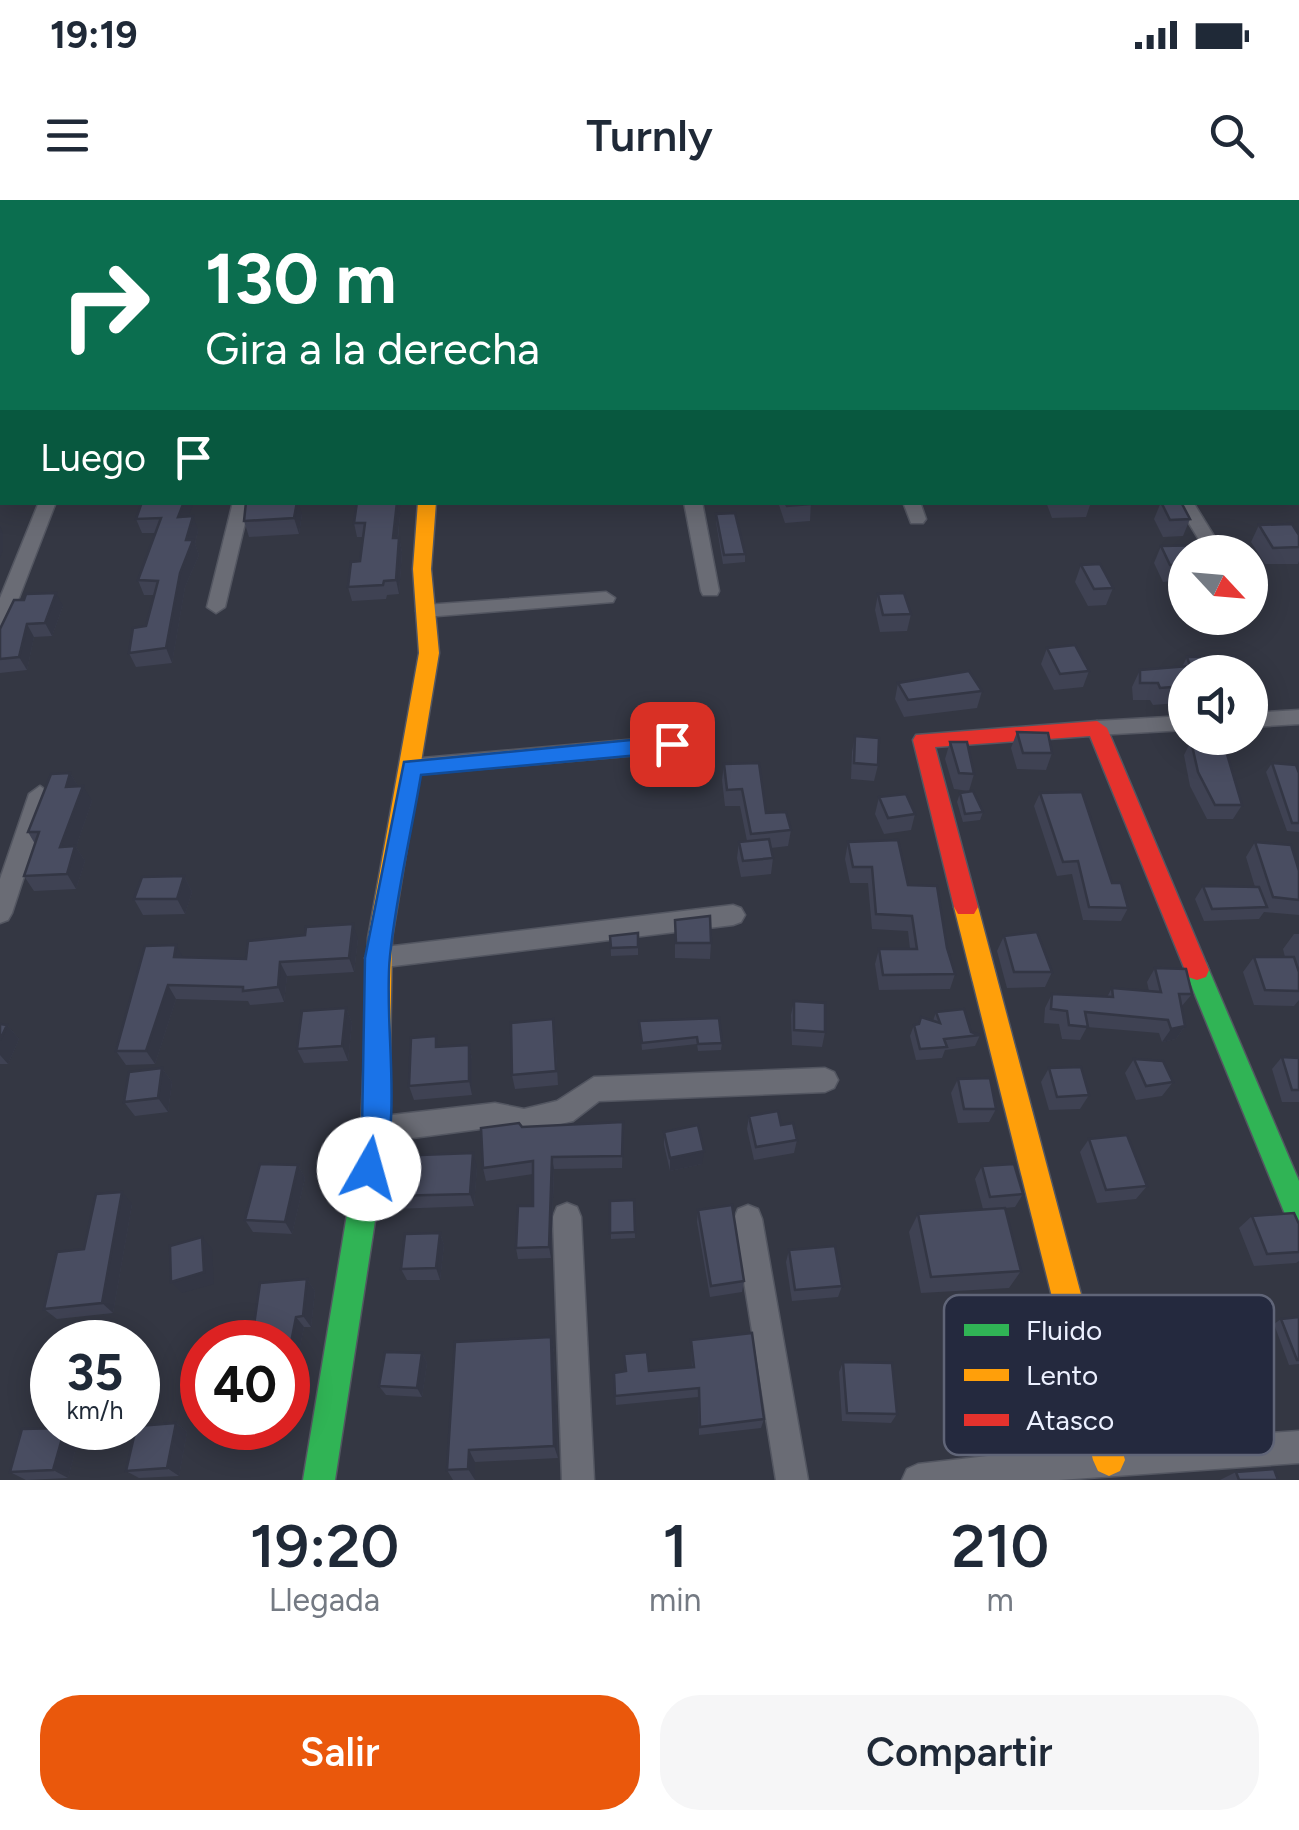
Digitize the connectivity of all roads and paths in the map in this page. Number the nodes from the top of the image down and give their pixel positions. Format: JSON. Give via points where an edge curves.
{"nodes":[{"id":1,"x":47,"y":505,"type":"edge"},
{"id":2,"x":241,"y":505,"type":"edge"},
{"id":3,"x":427,"y":505,"type":"edge"},
{"id":4,"x":695,"y":505,"type":"edge"},
{"id":5,"x":1186,"y":505,"type":"edge"},
{"id":6,"x":1204,"y":535,"type":"edge"},
{"id":7,"x":710,"y":590,"type":"dead end"},
{"id":8,"x":606,"y":598,"type":"dead end"},
{"id":9,"x":216,"y":607,"type":"dead end"},
{"id":10,"x":425,"y":611,"type":"junction"},
{"id":11,"x":0,"y":621,"type":"edge"},
{"id":12,"x":1299,"y":717,"type":"edge"},
{"id":13,"x":1268,"y":719,"type":"edge"},
{"id":14,"x":1168,"y":724,"type":"edge"},
{"id":15,"x":1097,"y":728,"type":"junction"},
{"id":16,"x":672,"y":744,"type":"dead end"},
{"id":17,"x":412,"y":768,"type":"junction"},
{"id":18,"x":40,"y":794,"type":"edge"},
{"id":19,"x":0,"y":912,"type":"edge"},
{"id":20,"x":733,"y":915,"type":"dead end"},
{"id":21,"x":377,"y":958,"type":"junction"},
{"id":22,"x":826,"y":1080,"type":"dead end"},
{"id":23,"x":375,"y":1130,"type":"junction"},
{"id":24,"x":1299,"y":1214,"type":"edge"},
{"id":25,"x":567,"y":1217,"type":"dead end"},
{"id":26,"x":748,"y":1219,"type":"dead end"},
{"id":27,"x":1066,"y":1295,"type":"edge"},
{"id":28,"x":1299,"y":1447,"type":"edge"},
{"id":29,"x":1274,"y":1449,"type":"edge"},
{"id":30,"x":1108,"y":1455,"type":"edge"},
{"id":31,"x":1182,"y":1455,"type":"edge"},
{"id":32,"x":1109,"y":1460,"type":"junction"},
{"id":33,"x":1078,"y":1471,"type":"edge"},
{"id":34,"x":318,"y":1480,"type":"edge"},
{"id":35,"x":578,"y":1480,"type":"edge"},
{"id":36,"x":792,"y":1480,"type":"edge"},
{"id":37,"x":918,"y":1480,"type":"edge"}],
"edges":[{"from":1,"to":11,"type":"street"},
{"from":2,"to":9,"type":"street"},
{"from":3,"to":10,"type":"street"},
{"from":4,"to":7,"type":"street"},
{"from":5,"to":6,"type":"street"},
{"from":8,"to":10,"type":"street"},
{"from":10,"to":17,"type":"street","via":[[429,653]]},
{"from":12,"to":13,"type":"street"},
{"from":14,"to":15,"type":"street"},
{"from":15,"to":24,"type":"street"},
{"from":15,"to":27,"type":"street","via":[[923,740]]},
{"from":16,"to":17,"type":"street"},
{"from":17,"to":21,"type":"street"},
{"from":18,"to":19,"type":"street"},
{"from":20,"to":21,"type":"street"},
{"from":21,"to":23,"type":"street"},
{"from":22,"to":23,"type":"street","via":[[594,1089],[564,1112],[524,1121],[495,1115]]},
{"from":23,"to":34,"type":"street"},
{"from":25,"to":35,"type":"street"},
{"from":26,"to":36,"type":"street"},
{"from":28,"to":29,"type":"street"},
{"from":30,"to":32,"type":"street"},
{"from":31,"to":32,"type":"street"},
{"from":32,"to":33,"type":"street"},
{"from":33,"to":37,"type":"street"}]}
